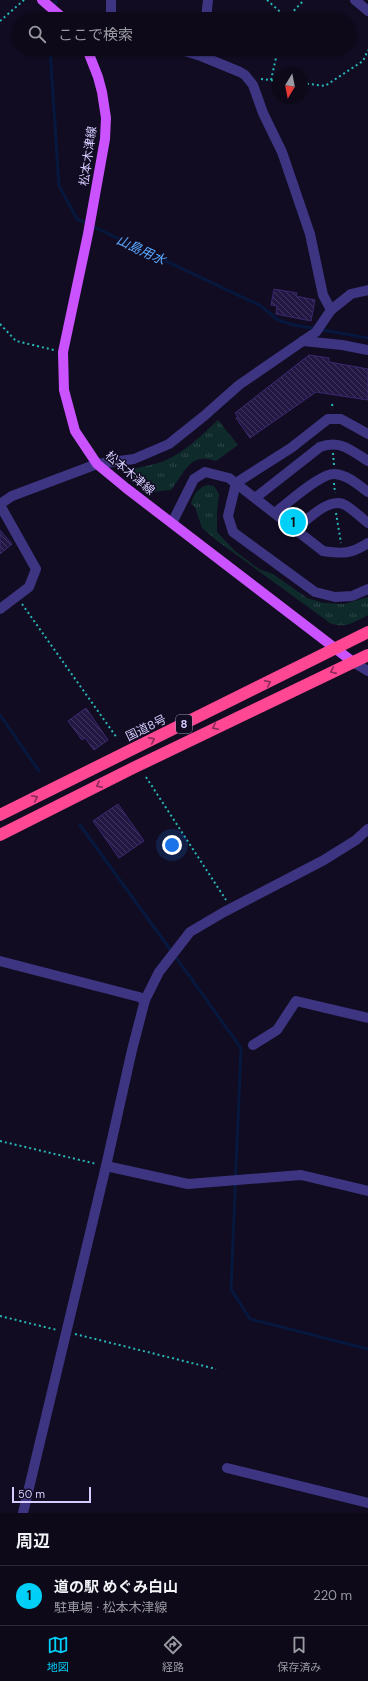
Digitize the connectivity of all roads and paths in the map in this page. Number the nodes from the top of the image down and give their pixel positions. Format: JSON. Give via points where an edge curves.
{"nodes":[{"id":1,"x":24,"y":0,"type":"edge"},
{"id":2,"x":111,"y":0,"type":"edge"},
{"id":3,"x":208,"y":0,"type":"edge"},
{"id":4,"x":267,"y":0,"type":"edge"},
{"id":5,"x":304,"y":0,"type":"edge"},
{"id":6,"x":355,"y":0,"type":"edge"},
{"id":7,"x":44,"y":2,"type":"edge"},
{"id":8,"x":55,"y":12,"type":"edge"},
{"id":9,"x":111,"y":12,"type":"edge"},
{"id":10,"x":207,"y":12,"type":"edge"},
{"id":11,"x":280,"y":12,"type":"edge"},
{"id":12,"x":293,"y":12,"type":"edge"},
{"id":13,"x":368,"y":12,"type":"edge"},
{"id":14,"x":0,"y":21,"type":"edge"},
{"id":15,"x":368,"y":50,"type":"edge"},
{"id":16,"x":90,"y":56,"type":"edge"},
{"id":17,"x":209,"y":56,"type":"edge"},
{"id":18,"x":276,"y":56,"type":"edge"},
{"id":19,"x":271,"y":80,"type":"joint"},
{"id":20,"x":250,"y":81,"type":"junction"},
{"id":21,"x":308,"y":85,"type":"edge"},
{"id":22,"x":368,"y":290,"type":"edge"},
{"id":23,"x":331,"y":310,"type":"junction"},
{"id":24,"x":0,"y":324,"type":"edge"},
{"id":25,"x":303,"y":341,"type":"junction"},
{"id":26,"x":368,"y":350,"type":"edge"},
{"id":27,"x":63,"y":352,"type":"junction"},
{"id":28,"x":368,"y":434,"type":"edge"},
{"id":29,"x":368,"y":461,"type":"edge"},
{"id":30,"x":97,"y":464,"type":"junction"},
{"id":31,"x":236,"y":483,"type":"junction"},
{"id":32,"x":368,"y":492,"type":"edge"},
{"id":33,"x":255,"y":498,"type":"junction"},
{"id":34,"x":0,"y":504,"type":"edge"},
{"id":35,"x":275,"y":513,"type":"junction"},
{"id":36,"x":172,"y":523,"type":"junction"},
{"id":37,"x":368,"y":524,"type":"edge"},
{"id":38,"x":296,"y":529,"type":"junction"},
{"id":39,"x":368,"y":543,"type":"edge"},
{"id":40,"x":368,"y":589,"type":"edge"},
{"id":41,"x":17,"y":596,"type":"junction"},
{"id":42,"x":0,"y":609,"type":"edge"},
{"id":43,"x":368,"y":632,"type":"edge"},
{"id":44,"x":335,"y":648,"type":"junction"},
{"id":45,"x":368,"y":655,"type":"edge"},
{"id":46,"x":353,"y":662,"type":"junction"},
{"id":47,"x":368,"y":670,"type":"edge"},
{"id":48,"x":118,"y":738,"type":"dead end"},
{"id":49,"x":146,"y":777,"type":"dead end"},
{"id":50,"x":0,"y":815,"type":"edge"},
{"id":51,"x":368,"y":829,"type":"edge"},
{"id":52,"x":0,"y":835,"type":"edge"},
{"id":53,"x":231,"y":908,"type":"junction"},
{"id":54,"x":0,"y":961,"type":"edge"},
{"id":55,"x":145,"y":1000,"type":"junction"},
{"id":56,"x":368,"y":1018,"type":"edge"},
{"id":57,"x":252,"y":1045,"type":"dead end"},
{"id":58,"x":0,"y":1141,"type":"edge"},
{"id":59,"x":106,"y":1166,"type":"junction"},
{"id":60,"x":368,"y":1191,"type":"edge"},
{"id":61,"x":0,"y":1316,"type":"edge"},
{"id":62,"x":66,"y":1332,"type":"junction"},
{"id":63,"x":216,"y":1369,"type":"dead end"},
{"id":64,"x":227,"y":1468,"type":"dead end"},
{"id":65,"x":368,"y":1503,"type":"edge"},
{"id":66,"x":23,"y":1513,"type":"edge"}],
"edges":[{"from":1,"to":14,"type":"path"},
{"from":2,"to":9,"type":"street"},
{"from":3,"to":10,"type":"street"},
{"from":4,"to":11,"type":"path"},
{"from":5,"to":12,"type":"path"},
{"from":6,"to":13,"type":"street"},
{"from":7,"to":8,"type":"main road"},
{"from":15,"to":21,"type":"path","via":[[363,61],[325,86]]},
{"from":16,"to":27,"type":"main road","name":"松本木津線","via":[[102,92],[106,118],[105,139],[91,222]]},
{"from":17,"to":20,"type":"street","via":[[240,72]]},
{"from":18,"to":19,"type":"path"},
{"from":19,"to":20,"type":"path"},
{"from":20,"to":23,"type":"street","via":[[282,152],[310,234],[323,295]]},
{"from":22,"to":23,"type":"street","via":[[351,294]]},
{"from":23,"to":25,"type":"street","via":[[318,328]]},
{"from":24,"to":27,"type":"path","via":[[16,341]]},
{"from":25,"to":26,"type":"street"},
{"from":25,"to":30,"type":"street","via":[[239,385],[169,444],[134,459]]},
{"from":27,"to":30,"type":"main road","name":"松本木津線","via":[[64,390],[75,431]]},
{"from":28,"to":31,"type":"street","via":[[341,419],[328,419],[291,448]]},
{"from":29,"to":33,"type":"street","via":[[347,447],[333,444],[320,446]]},
{"from":30,"to":34,"type":"street","via":[[12,496]]},
{"from":30,"to":36,"type":"main road","name":"松本木津線"},
{"from":31,"to":33,"type":"street"},
{"from":31,"to":36,"type":"street","via":[[229,478],[205,472],[194,479]]},
{"from":31,"to":40,"type":"street","via":[[228,516],[233,532],[315,592],[335,597],[352,596]]},
{"from":32,"to":35,"type":"street","via":[[346,476],[334,473],[321,478]]},
{"from":33,"to":35,"type":"street"},
{"from":34,"to":41,"type":"street","via":[[36,569],[29,587]]},
{"from":35,"to":38,"type":"street"},
{"from":36,"to":44,"type":"main road","name":"松本木津線"},
{"from":37,"to":38,"type":"street","via":[[344,504],[335,503],[328,505]]},
{"from":38,"to":39,"type":"street","via":[[323,551],[342,554],[356,551]]},
{"from":41,"to":42,"type":"street"},
{"from":41,"to":48,"type":"path"},
{"from":43,"to":44,"type":"highway","name":"国道8号","number":"8"},
{"from":44,"to":46,"type":"main road","name":"松本木津線"},
{"from":50,"to":44,"type":"highway","name":"国道8号","number":"8","one_way":true},
{"from":45,"to":46,"type":"highway","number":"8"},
{"from":46,"to":47,"type":"street"},
{"from":46,"to":52,"type":"highway","number":"8","one_way":true,"via":[[132,768]]},
{"from":49,"to":53,"type":"path"},
{"from":51,"to":53,"type":"street","via":[[356,840],[324,860]]},
{"from":53,"to":55,"type":"street","via":[[190,932],[159,972]]},
{"from":54,"to":55,"type":"street","via":[[139,996]]},
{"from":55,"to":59,"type":"street"},
{"from":56,"to":57,"type":"street","via":[[296,1001],[278,1030]]},
{"from":58,"to":59,"type":"path"},
{"from":59,"to":60,"type":"street","via":[[188,1184],[301,1175]]},
{"from":59,"to":62,"type":"street"},
{"from":61,"to":62,"type":"path"},
{"from":62,"to":63,"type":"path"},
{"from":62,"to":66,"type":"street"},
{"from":64,"to":65,"type":"street"}]}
